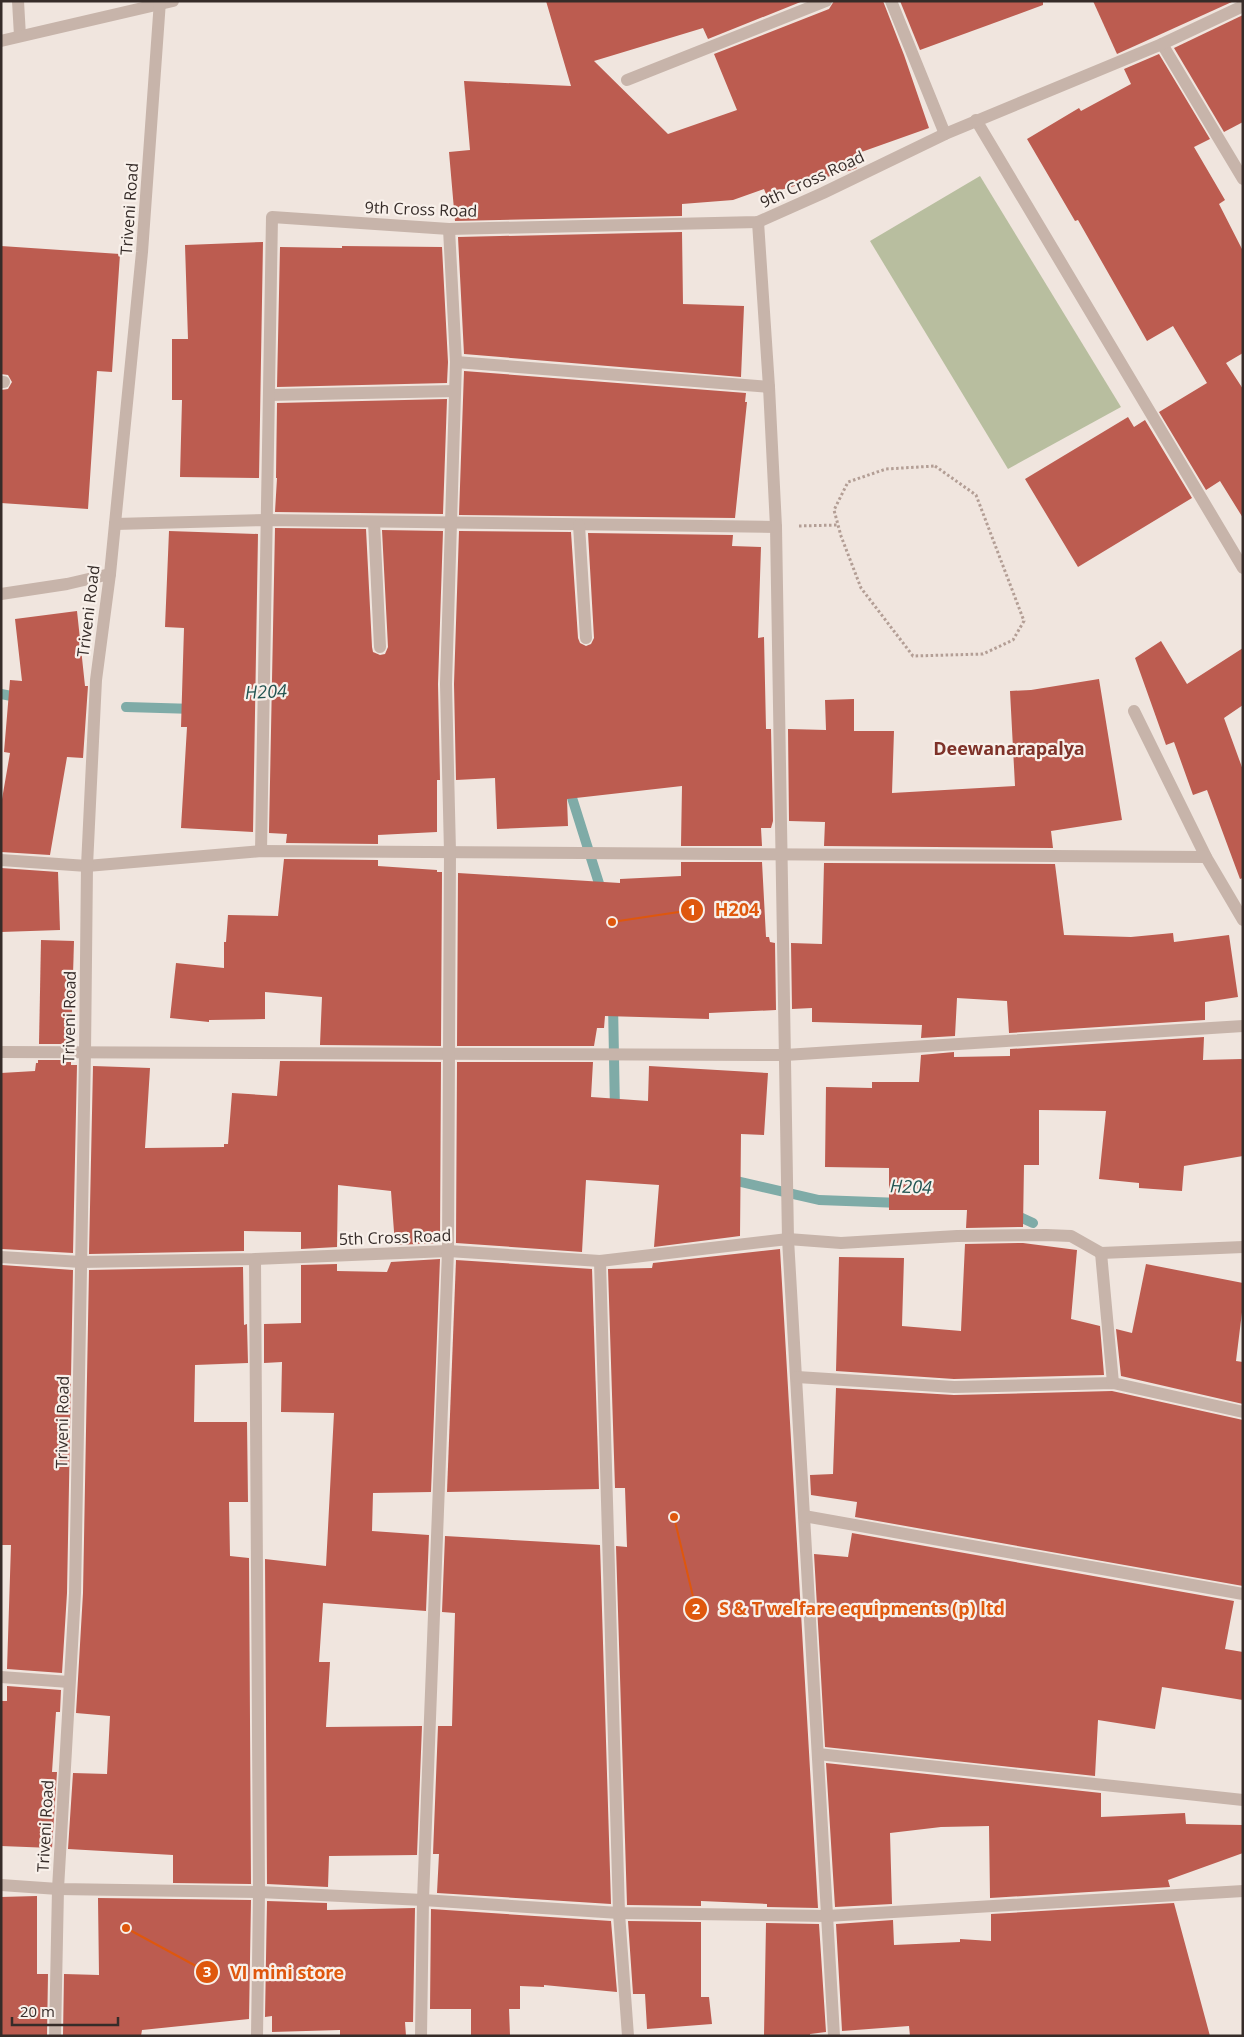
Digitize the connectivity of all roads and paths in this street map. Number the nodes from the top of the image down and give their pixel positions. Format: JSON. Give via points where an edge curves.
{"nodes":[{"id":1,"x":18,"y":1,"type":"edge"},
{"id":2,"x":173,"y":1,"type":"edge"},
{"id":3,"x":826,"y":1,"type":"edge"},
{"id":4,"x":891,"y":1,"type":"edge"},
{"id":5,"x":160,"y":3,"type":"edge"},
{"id":6,"x":1243,"y":6,"type":"edge"},
{"id":7,"x":20,"y":36,"type":"junction"},
{"id":8,"x":1,"y":41,"type":"edge"},
{"id":9,"x":1162,"y":44,"type":"junction"},
{"id":10,"x":627,"y":80,"type":"dead end"},
{"id":11,"x":976,"y":120,"type":"junction"},
{"id":12,"x":945,"y":134,"type":"junction"},
{"id":13,"x":1243,"y":179,"type":"edge"},
{"id":14,"x":758,"y":222,"type":"junction"},
{"id":15,"x":449,"y":229,"type":"junction"},
{"id":16,"x":456,"y":362,"type":"junction"},
{"id":17,"x":769,"y":387,"type":"junction"},
{"id":18,"x":455,"y":391,"type":"junction"},
{"id":19,"x":269,"y":395,"type":"junction"},
{"id":20,"x":267,"y":520,"type":"junction"},
{"id":21,"x":374,"y":522,"type":"junction"},
{"id":22,"x":452,"y":523,"type":"junction"},
{"id":23,"x":115,"y":524,"type":"junction"},
{"id":24,"x":579,"y":525,"type":"junction"},
{"id":25,"x":837,"y":525,"type":"junction"},
{"id":26,"x":776,"y":527,"type":"junction"},
{"id":27,"x":1243,"y":568,"type":"edge"},
{"id":28,"x":110,"y":574,"type":"junction"},
{"id":29,"x":1,"y":594,"type":"edge"},
{"id":30,"x":586,"y":638,"type":"dead end"},
{"id":31,"x":380,"y":647,"type":"dead end"},
{"id":32,"x":1134,"y":711,"type":"dead end"},
{"id":33,"x":260,"y":851,"type":"junction"},
{"id":34,"x":450,"y":852,"type":"junction"},
{"id":35,"x":782,"y":854,"type":"junction"},
{"id":36,"x":1206,"y":857,"type":"junction"},
{"id":37,"x":1,"y":860,"type":"edge"},
{"id":38,"x":87,"y":866,"type":"junction"},
{"id":39,"x":1243,"y":920,"type":"edge"},
{"id":40,"x":1243,"y":1026,"type":"edge"},
{"id":41,"x":1,"y":1052,"type":"edge"},
{"id":42,"x":86,"y":1053,"type":"junction"},
{"id":43,"x":449,"y":1053,"type":"junction"},
{"id":44,"x":785,"y":1055,"type":"junction"},
{"id":45,"x":788,"y":1239,"type":"junction"},
{"id":46,"x":1243,"y":1247,"type":"edge"},
{"id":47,"x":448,"y":1251,"type":"junction"},
{"id":48,"x":1101,"y":1253,"type":"junction"},
{"id":49,"x":1,"y":1257,"type":"edge"},
{"id":50,"x":256,"y":1259,"type":"junction"},
{"id":51,"x":600,"y":1261,"type":"junction"},
{"id":52,"x":82,"y":1262,"type":"junction"},
{"id":53,"x":797,"y":1377,"type":"junction"},
{"id":54,"x":1114,"y":1383,"type":"junction"},
{"id":55,"x":1243,"y":1412,"type":"edge"},
{"id":56,"x":804,"y":1516,"type":"junction"},
{"id":57,"x":1243,"y":1594,"type":"edge"},
{"id":58,"x":1,"y":1677,"type":"edge"},
{"id":59,"x":69,"y":1682,"type":"junction"},
{"id":60,"x":818,"y":1754,"type":"junction"},
{"id":61,"x":1243,"y":1800,"type":"edge"},
{"id":62,"x":1,"y":1884,"type":"edge"},
{"id":63,"x":58,"y":1889,"type":"junction"},
{"id":64,"x":1243,"y":1891,"type":"edge"},
{"id":65,"x":259,"y":1892,"type":"junction"},
{"id":66,"x":424,"y":1900,"type":"junction"},
{"id":67,"x":619,"y":1913,"type":"junction"},
{"id":68,"x":827,"y":1916,"type":"junction"},
{"id":69,"x":55,"y":2036,"type":"edge"},
{"id":70,"x":256,"y":2036,"type":"edge"},
{"id":71,"x":422,"y":2036,"type":"edge"},
{"id":72,"x":628,"y":2036,"type":"edge"},
{"id":73,"x":834,"y":2036,"type":"edge"}],
"edges":[{"from":1,"to":7,"type":"street"},
{"from":2,"to":5,"type":"street"},
{"from":3,"to":10,"type":"street"},
{"from":4,"to":12,"type":"street"},
{"from":5,"to":7,"type":"street"},
{"from":5,"to":23,"type":"street","name":"Triveni Road","via":[[142,252]]},
{"from":6,"to":9,"type":"street","name":"9th Cross Road"},
{"from":7,"to":8,"type":"street"},
{"from":9,"to":11,"type":"street","name":"9th Cross Road"},
{"from":9,"to":13,"type":"street"},
{"from":11,"to":12,"type":"street","name":"9th Cross Road"},
{"from":11,"to":27,"type":"street"},
{"from":12,"to":14,"type":"street","name":"9th Cross Road"},
{"from":14,"to":15,"type":"street","name":"9th Cross Road"},
{"from":14,"to":17,"type":"street"},
{"from":15,"to":16,"type":"street"},
{"from":15,"to":19,"type":"street","name":"9th Cross Road","via":[[272,217]]},
{"from":16,"to":17,"type":"street"},
{"from":16,"to":18,"type":"street"},
{"from":17,"to":26,"type":"street"},
{"from":18,"to":19,"type":"street"},
{"from":18,"to":22,"type":"street"},
{"from":19,"to":20,"type":"street"},
{"from":20,"to":21,"type":"street"},
{"from":20,"to":23,"type":"street"},
{"from":20,"to":33,"type":"street"},
{"from":21,"to":22,"type":"street"},
{"from":21,"to":31,"type":"street"},
{"from":22,"to":24,"type":"street"},
{"from":22,"to":34,"type":"street","via":[[446,684]]},
{"from":23,"to":28,"type":"street","name":"Triveni Road"},
{"from":24,"to":26,"type":"street"},
{"from":24,"to":30,"type":"street"},
{"from":25,"to":25,"type":"path","via":[[861,588],[913,656],[983,654],[1013,640],[1024,621],[976,495],[935,466],[886,469],[848,482],[834,510]]},
{"from":25,"to":26,"type":"path"},
{"from":26,"to":35,"type":"street"},
{"from":28,"to":29,"type":"street"},
{"from":28,"to":38,"type":"street","name":"Triveni Road","via":[[96,680]]},
{"from":32,"to":36,"type":"street"},
{"from":33,"to":34,"type":"street"},
{"from":33,"to":38,"type":"street"},
{"from":34,"to":35,"type":"street"},
{"from":34,"to":43,"type":"street"},
{"from":35,"to":36,"type":"street"},
{"from":35,"to":44,"type":"street"},
{"from":36,"to":39,"type":"street"},
{"from":37,"to":38,"type":"street"},
{"from":38,"to":42,"type":"street","name":"Triveni Road"},
{"from":40,"to":44,"type":"street"},
{"from":41,"to":42,"type":"street"},
{"from":42,"to":43,"type":"street"},
{"from":42,"to":52,"type":"street","name":"Triveni Road"},
{"from":43,"to":44,"type":"street"},
{"from":43,"to":47,"type":"street"},
{"from":44,"to":45,"type":"street"},
{"from":45,"to":48,"type":"street","name":"5th Cross Road","via":[[841,1243],[1046,1234],[1071,1236]]},
{"from":45,"to":51,"type":"street","name":"5th Cross Road"},
{"from":45,"to":53,"type":"street"},
{"from":46,"to":48,"type":"street"},
{"from":47,"to":50,"type":"street","name":"5th Cross Road"},
{"from":47,"to":51,"type":"street","name":"5th Cross Road"},
{"from":47,"to":66,"type":"street"},
{"from":48,"to":54,"type":"street"},
{"from":49,"to":52,"type":"street","name":"5th Cross Road"},
{"from":50,"to":52,"type":"street","name":"5th Cross Road"},
{"from":50,"to":65,"type":"street"},
{"from":51,"to":67,"type":"street"},
{"from":52,"to":59,"type":"street","name":"Triveni Road"},
{"from":53,"to":54,"type":"street","via":[[954,1387]]},
{"from":53,"to":56,"type":"street"},
{"from":54,"to":55,"type":"street"},
{"from":56,"to":57,"type":"street"},
{"from":56,"to":60,"type":"street"},
{"from":58,"to":59,"type":"street"},
{"from":59,"to":63,"type":"street","name":"Triveni Road"},
{"from":60,"to":61,"type":"street"},
{"from":60,"to":68,"type":"street"},
{"from":62,"to":63,"type":"street"},
{"from":63,"to":65,"type":"street"},
{"from":63,"to":69,"type":"street","name":"Triveni Road"},
{"from":64,"to":68,"type":"street"},
{"from":65,"to":66,"type":"street"},
{"from":65,"to":70,"type":"street"},
{"from":66,"to":67,"type":"street"},
{"from":66,"to":71,"type":"street"},
{"from":67,"to":68,"type":"street"},
{"from":67,"to":72,"type":"street"},
{"from":68,"to":73,"type":"street"}]}
